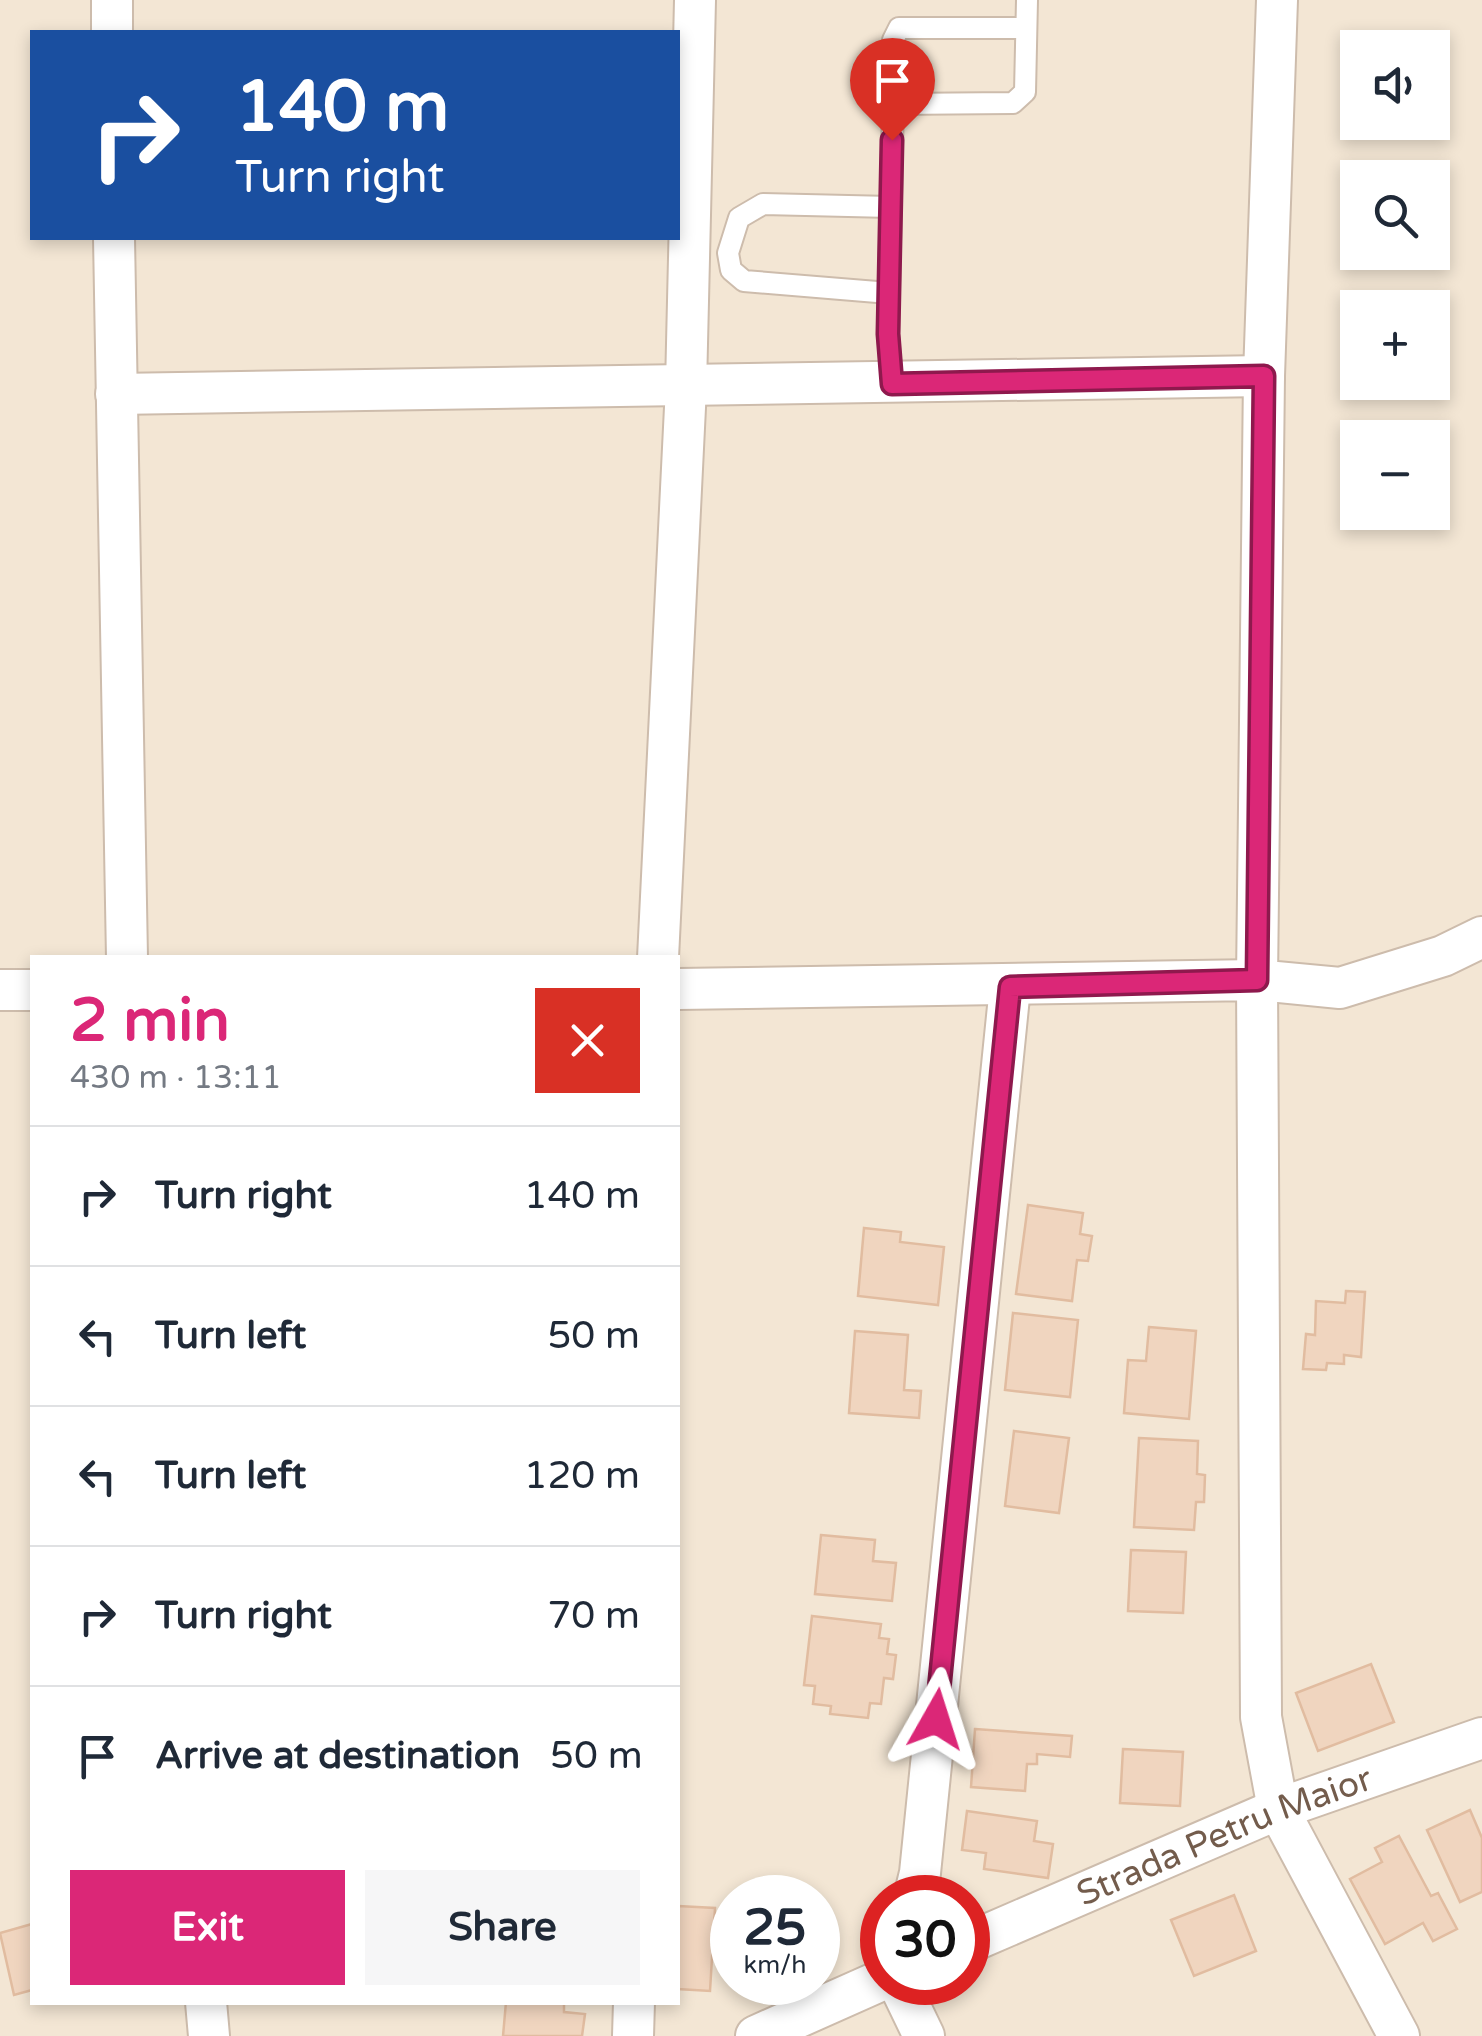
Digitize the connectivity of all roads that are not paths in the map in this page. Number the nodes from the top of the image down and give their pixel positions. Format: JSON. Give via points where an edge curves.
{"nodes":[{"id":1,"x":112,"y":0,"type":"edge"},
{"id":2,"x":695,"y":0,"type":"edge"},
{"id":3,"x":1026,"y":0,"type":"edge"},
{"id":4,"x":1277,"y":0,"type":"edge"},
{"id":5,"x":1026,"y":28,"type":"junction"},
{"id":6,"x":112,"y":30,"type":"edge"},
{"id":7,"x":894,"y":104,"type":"junction"},
{"id":8,"x":890,"y":207,"type":"junction"},
{"id":9,"x":114,"y":240,"type":"edge"},
{"id":10,"x":889,"y":293,"type":"junction"},
{"id":11,"x":1264,"y":376,"type":"junction"},
{"id":12,"x":892,"y":384,"type":"junction"},
{"id":13,"x":686,"y":388,"type":"junction"},
{"id":14,"x":116,"y":394,"type":"junction"},
{"id":15,"x":1482,"y":937,"type":"edge"},
{"id":16,"x":128,"y":955,"type":"edge"},
{"id":17,"x":658,"y":955,"type":"edge"},
{"id":18,"x":1257,"y":980,"type":"junction"},
{"id":19,"x":1010,"y":987,"type":"junction"},
{"id":20,"x":680,"y":989,"type":"edge"},
{"id":21,"x":0,"y":990,"type":"edge"},
{"id":22,"x":30,"y":990,"type":"edge"},
{"id":23,"x":1482,"y":1738,"type":"edge"},
{"id":24,"x":1278,"y":1809,"type":"junction"},
{"id":25,"x":920,"y":1875,"type":"edge"},
{"id":26,"x":990,"y":1933,"type":"edge"},
{"id":27,"x":860,"y":1990,"type":"edge"},
{"id":28,"x":206,"y":2005,"type":"edge"},
{"id":29,"x":634,"y":2005,"type":"edge"},
{"id":30,"x":909,"y":2005,"type":"edge"},
{"id":31,"x":209,"y":2036,"type":"edge"},
{"id":32,"x":634,"y":2036,"type":"edge"},
{"id":33,"x":756,"y":2036,"type":"edge"},
{"id":34,"x":924,"y":2036,"type":"edge"},
{"id":35,"x":1399,"y":2036,"type":"edge"}],
"edges":[{"from":1,"to":6,"type":"street"},
{"from":2,"to":13,"type":"street"},
{"from":3,"to":5,"type":"lane"},
{"from":4,"to":11,"type":"street"},
{"from":5,"to":7,"type":"lane","via":[[1025,92],[1013,103]]},
{"from":5,"to":7,"type":"lane","via":[[899,28],[893,40]]},
{"from":7,"to":8,"type":"lane"},
{"from":8,"to":10,"type":"lane"},
{"from":8,"to":10,"type":"lane","via":[[763,204],[739,218],[728,253],[731,270],[744,281]]},
{"from":9,"to":14,"type":"street"},
{"from":10,"to":12,"type":"lane"},
{"from":11,"to":12,"type":"street"},
{"from":11,"to":18,"type":"street"},
{"from":12,"to":13,"type":"street"},
{"from":13,"to":14,"type":"street"},
{"from":13,"to":17,"type":"street"},
{"from":14,"to":16,"type":"street"},
{"from":15,"to":18,"type":"street","via":[[1340,988]]},
{"from":18,"to":19,"type":"street"},
{"from":18,"to":24,"type":"street","via":[[1261,1717]]},
{"from":19,"to":20,"type":"street"},
{"from":19,"to":25,"type":"street"},
{"from":21,"to":22,"type":"street"},
{"from":23,"to":24,"type":"street","name":"Strada Petru Maior"},
{"from":24,"to":26,"type":"street","name":"Strada Petru Maior"},
{"from":24,"to":35,"type":"street"},
{"from":27,"to":33,"type":"street"},
{"from":28,"to":31,"type":"street"},
{"from":29,"to":32,"type":"street"},
{"from":30,"to":34,"type":"street"}]}
